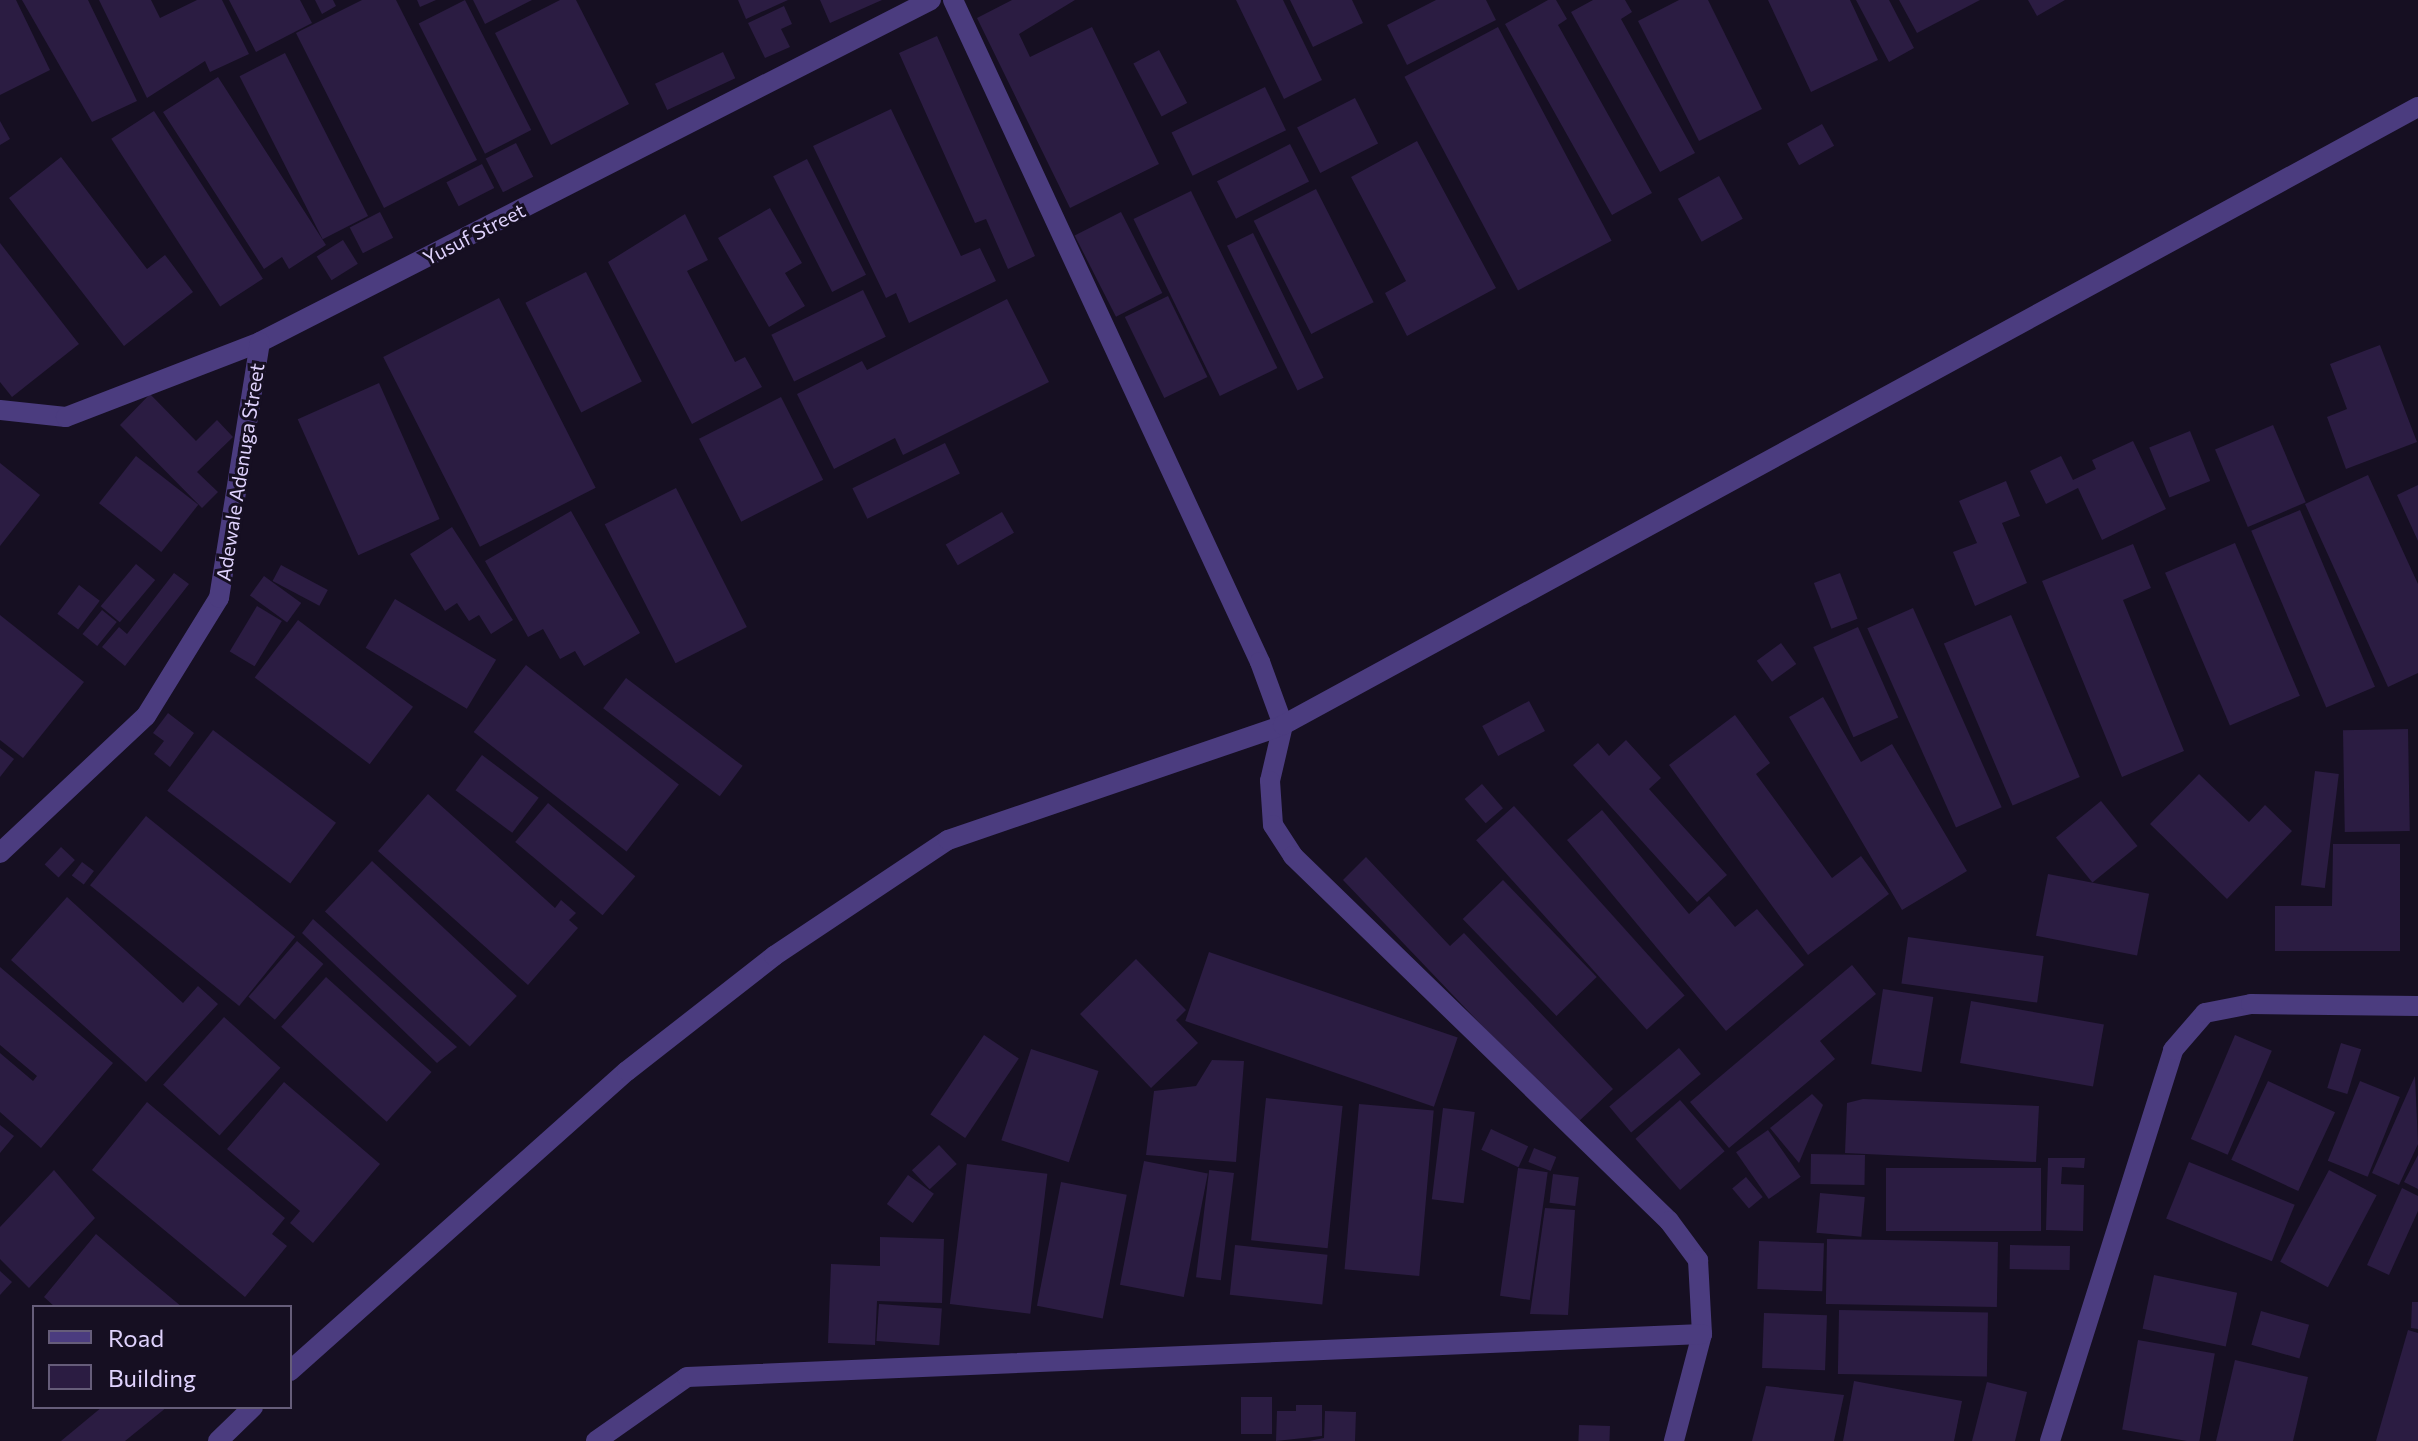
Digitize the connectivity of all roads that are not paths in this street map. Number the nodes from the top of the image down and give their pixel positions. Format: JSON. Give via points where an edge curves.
{"nodes":[{"id":1,"x":931,"y":0,"type":"edge"},
{"id":2,"x":953,"y":0,"type":"edge"},
{"id":3,"x":2418,"y":107,"type":"edge"},
{"id":4,"x":260,"y":342,"type":"junction"},
{"id":5,"x":0,"y":410,"type":"edge"},
{"id":6,"x":1283,"y":725,"type":"junction"},
{"id":7,"x":0,"y":853,"type":"edge"},
{"id":8,"x":2418,"y":1006,"type":"edge"},
{"id":9,"x":1702,"y":1334,"type":"junction"},
{"id":10,"x":292,"y":1369,"type":"edge"},
{"id":11,"x":251,"y":1409,"type":"edge"},
{"id":12,"x":218,"y":1441,"type":"edge"},
{"id":13,"x":596,"y":1441,"type":"edge"},
{"id":14,"x":1674,"y":1441,"type":"edge"},
{"id":15,"x":2050,"y":1441,"type":"edge"}],
"edges":[{"from":1,"to":4,"type":"street","name":"Yusuf Street"},
{"from":2,"to":6,"type":"street"},
{"from":3,"to":6,"type":"street"},
{"from":4,"to":5,"type":"street","name":"Yusuf Street","via":[[66,417]]},
{"from":4,"to":7,"type":"street","name":"Adewale Adenuga Street","via":[[219,598],[146,716]]},
{"from":6,"to":9,"type":"street","via":[[1271,796],[1273,825],[1293,856],[1685,1238],[1698,1260]]},
{"from":6,"to":10,"type":"street","via":[[948,840],[774,956],[627,1071]]},
{"from":8,"to":15,"type":"street","via":[[2251,1004],[2205,1013],[2173,1050]]},
{"from":9,"to":13,"type":"street","via":[[687,1377]]},
{"from":9,"to":14,"type":"street"},
{"from":11,"to":12,"type":"street"}]}
